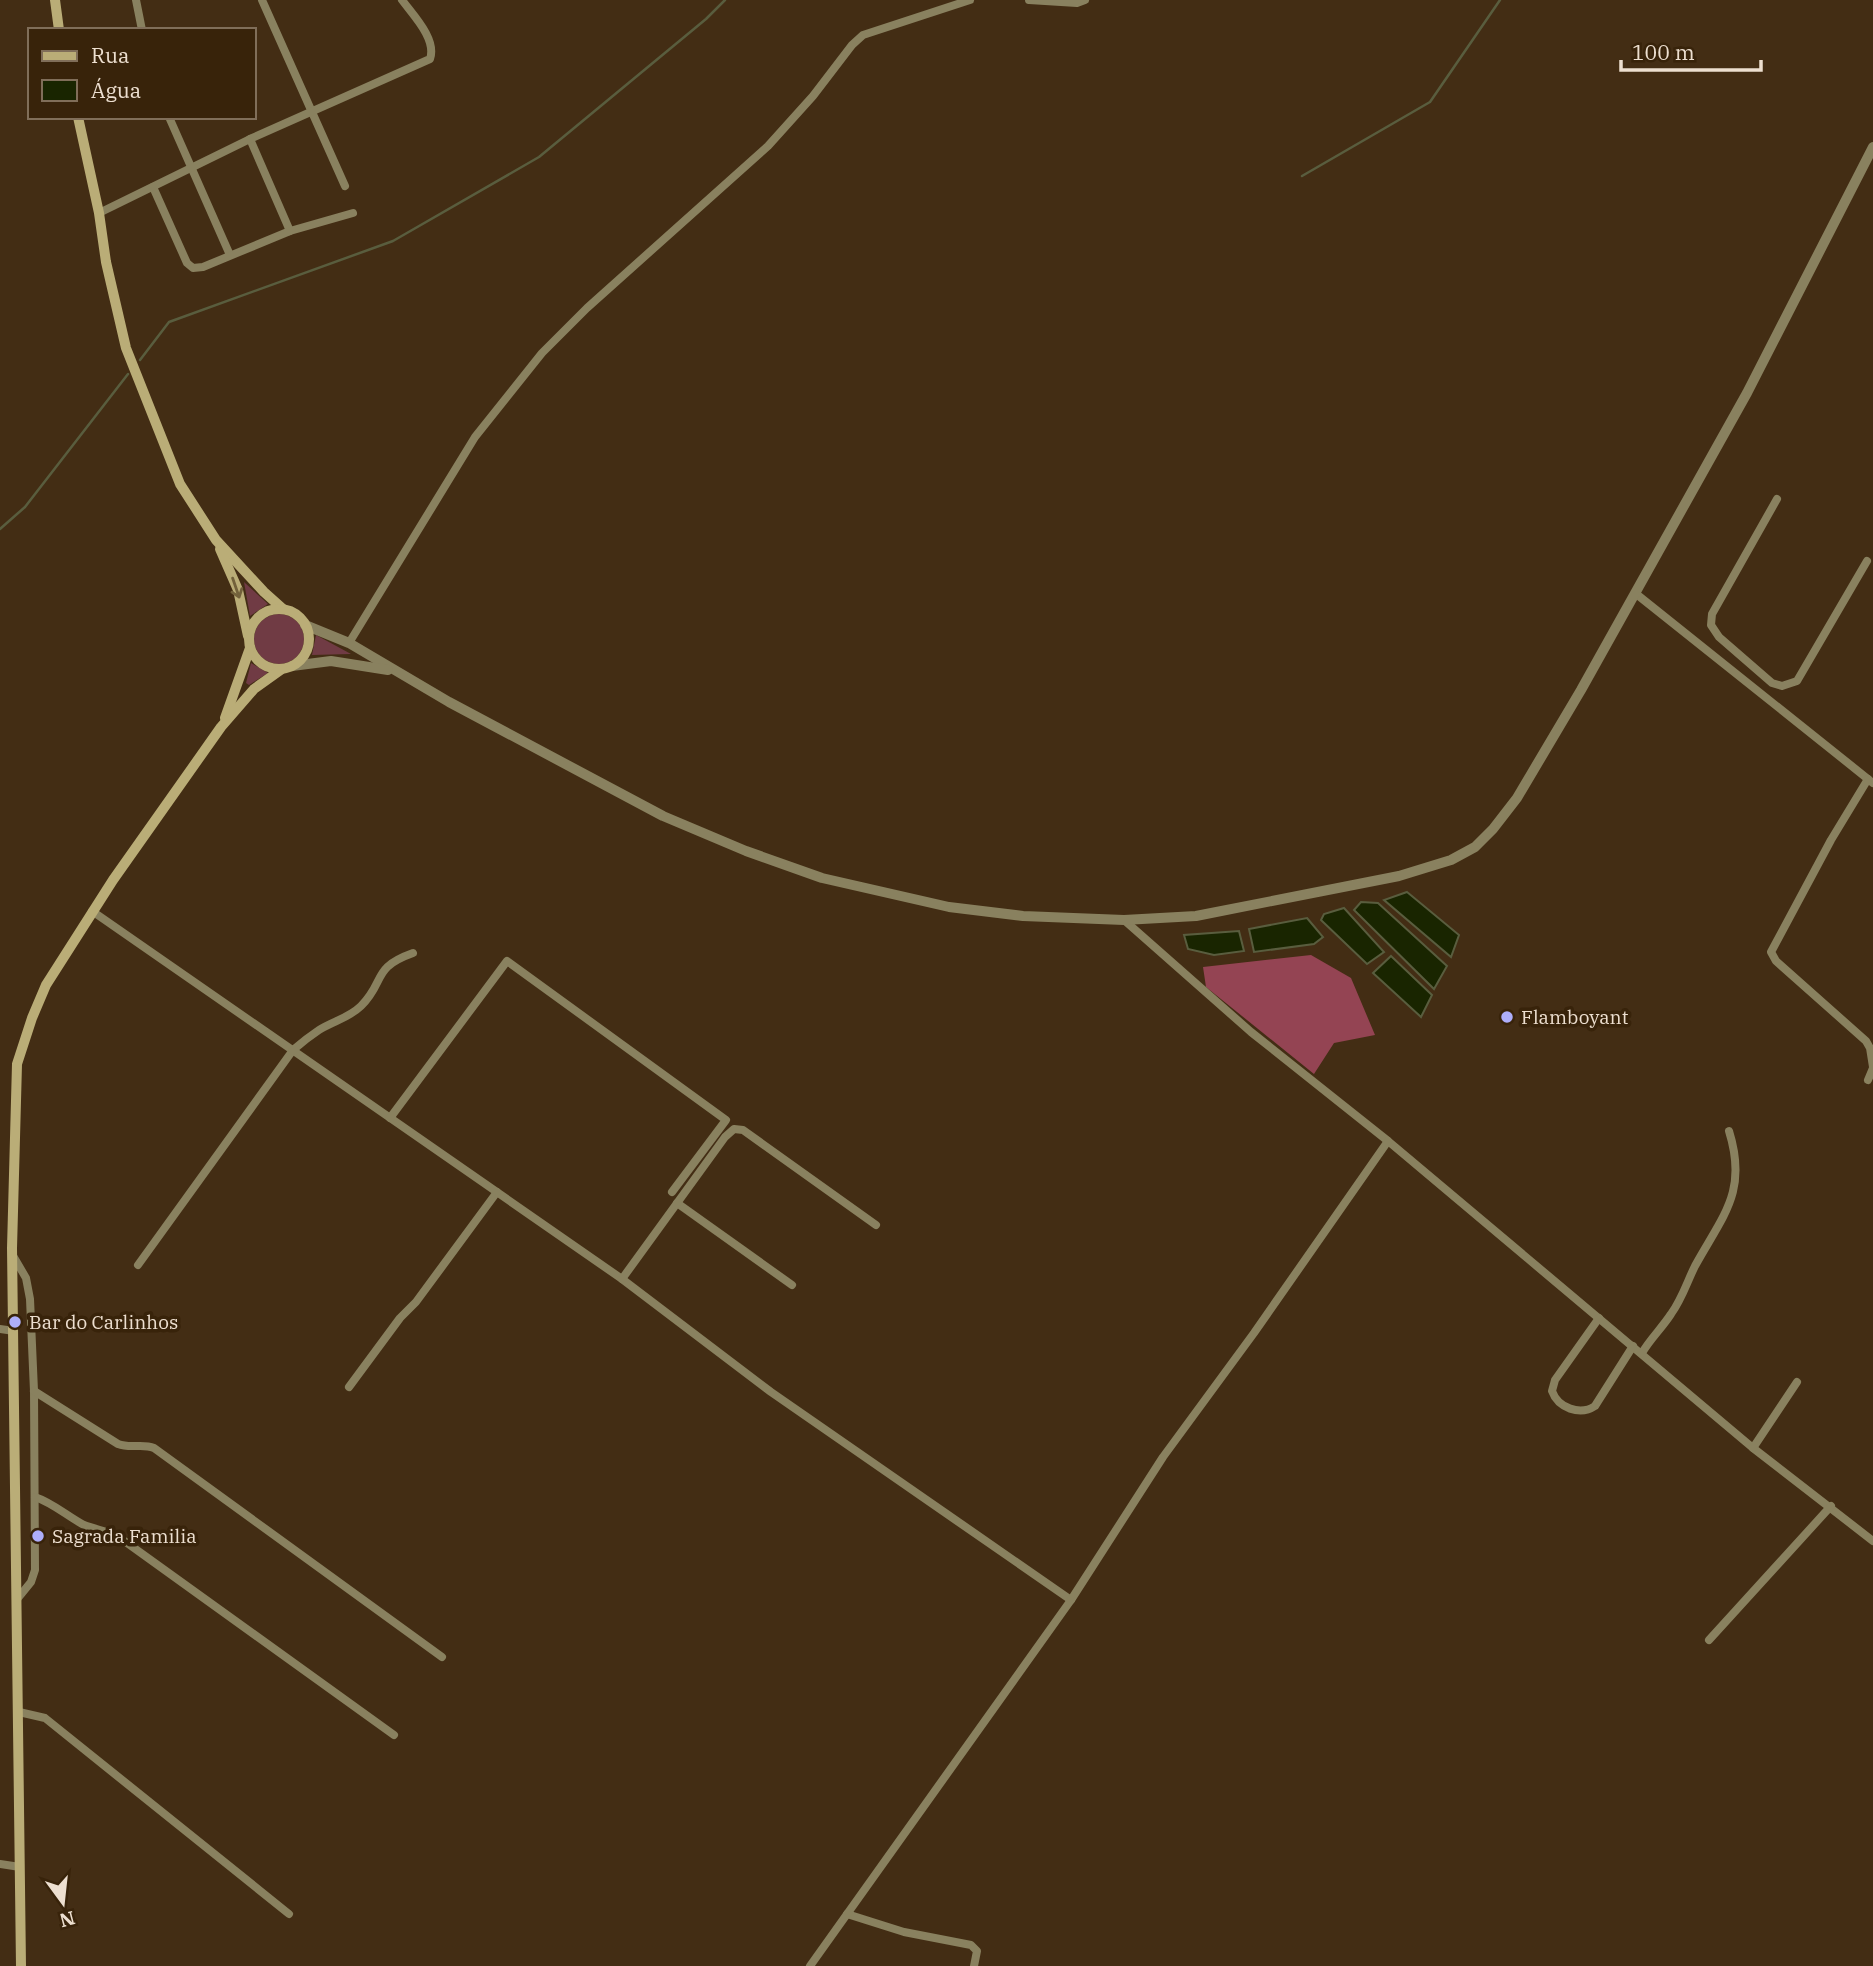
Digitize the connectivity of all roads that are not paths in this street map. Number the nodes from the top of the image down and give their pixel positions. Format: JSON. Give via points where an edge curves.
{"nodes":[{"id":1,"x":55,"y":0,"type":"edge"},
{"id":2,"x":136,"y":0,"type":"edge"},
{"id":3,"x":262,"y":0,"type":"edge"},
{"id":4,"x":402,"y":0,"type":"edge"},
{"id":5,"x":970,"y":0,"type":"edge"},
{"id":6,"x":1029,"y":0,"type":"edge"},
{"id":7,"x":1085,"y":0,"type":"edge"},
{"id":8,"x":60,"y":28,"type":"edge"},
{"id":9,"x":142,"y":28,"type":"edge"},
{"id":10,"x":310,"y":111,"type":"junction"},
{"id":11,"x":78,"y":119,"type":"edge"},
{"id":12,"x":170,"y":119,"type":"edge"},
{"id":13,"x":250,"y":139,"type":"junction"},
{"id":14,"x":1873,"y":147,"type":"edge"},
{"id":15,"x":190,"y":169,"type":"junction"},
{"id":16,"x":345,"y":186,"type":"dead end"},
{"id":17,"x":153,"y":187,"type":"junction"},
{"id":18,"x":99,"y":213,"type":"junction"},
{"id":19,"x":353,"y":213,"type":"dead end"},
{"id":20,"x":290,"y":230,"type":"junction"},
{"id":21,"x":230,"y":256,"type":"junction"},
{"id":22,"x":1777,"y":499,"type":"dead end"},
{"id":23,"x":216,"y":540,"type":"junction"},
{"id":24,"x":1867,"y":561,"type":"dead end"},
{"id":25,"x":1635,"y":593,"type":"junction"},
{"id":26,"x":283,"y":609,"type":"junction"},
{"id":27,"x":305,"y":625,"type":"junction"},
{"id":28,"x":249,"y":643,"type":"junction"},
{"id":29,"x":349,"y":643,"type":"junction"},
{"id":30,"x":1748,"y":662,"type":"junction"},
{"id":31,"x":345,"y":663,"type":"junction"},
{"id":32,"x":287,"y":667,"type":"junction"},
{"id":33,"x":395,"y":672,"type":"junction"},
{"id":34,"x":1737,"y":676,"type":"junction"},
{"id":35,"x":221,"y":727,"type":"junction"},
{"id":36,"x":1871,"y":781,"type":"edge"},
{"id":37,"x":92,"y":911,"type":"junction"},
{"id":38,"x":1124,"y":920,"type":"junction"},
{"id":39,"x":413,"y":953,"type":"dead end"},
{"id":40,"x":293,"y":1050,"type":"junction"},
{"id":41,"x":1873,"y":1068,"type":"edge"},
{"id":42,"x":1868,"y":1080,"type":"dead end"},
{"id":43,"x":390,"y":1118,"type":"junction"},
{"id":44,"x":1729,"y":1131,"type":"dead end"},
{"id":45,"x":1388,"y":1142,"type":"junction"},
{"id":46,"x":497,"y":1192,"type":"junction"},
{"id":47,"x":672,"y":1192,"type":"dead end"},
{"id":48,"x":677,"y":1203,"type":"junction"},
{"id":49,"x":876,"y":1225,"type":"dead end"},
{"id":50,"x":12,"y":1254,"type":"junction"},
{"id":51,"x":138,"y":1265,"type":"dead end"},
{"id":52,"x":622,"y":1279,"type":"junction"},
{"id":53,"x":793,"y":1286,"type":"dead end"},
{"id":54,"x":1599,"y":1318,"type":"junction"},
{"id":55,"x":0,"y":1329,"type":"edge"},
{"id":56,"x":14,"y":1331,"type":"junction"},
{"id":57,"x":1633,"y":1346,"type":"junction"},
{"id":58,"x":1642,"y":1353,"type":"junction"},
{"id":59,"x":1797,"y":1382,"type":"dead end"},
{"id":60,"x":349,"y":1387,"type":"dead end"},
{"id":61,"x":34,"y":1391,"type":"junction"},
{"id":62,"x":1753,"y":1448,"type":"junction"},
{"id":63,"x":35,"y":1497,"type":"junction"},
{"id":64,"x":1831,"y":1506,"type":"junction"},
{"id":65,"x":1873,"y":1541,"type":"edge"},
{"id":66,"x":18,"y":1598,"type":"junction"},
{"id":67,"x":1072,"y":1600,"type":"junction"},
{"id":68,"x":1709,"y":1640,"type":"dead end"},
{"id":69,"x":442,"y":1657,"type":"dead end"},
{"id":70,"x":19,"y":1712,"type":"junction"},
{"id":71,"x":394,"y":1735,"type":"dead end"},
{"id":72,"x":0,"y":1864,"type":"edge"},
{"id":73,"x":20,"y":1867,"type":"junction"},
{"id":74,"x":289,"y":1914,"type":"dead end"},
{"id":75,"x":847,"y":1914,"type":"junction"},
{"id":76,"x":21,"y":1966,"type":"edge"},
{"id":77,"x":810,"y":1966,"type":"edge"},
{"id":78,"x":974,"y":1966,"type":"edge"}],
"edges":[{"from":1,"to":8,"type":"main road"},
{"from":2,"to":9,"type":"street"},
{"from":3,"to":10,"type":"street"},
{"from":4,"to":10,"type":"street","via":[[432,47],[430,59]]},
{"from":5,"to":29,"type":"street","via":[[863,34],[768,146],[556,337],[475,437]]},
{"from":6,"to":7,"type":"street","via":[[1077,4]]},
{"from":10,"to":13,"type":"street"},
{"from":10,"to":16,"type":"street"},
{"from":11,"to":18,"type":"main road"},
{"from":12,"to":15,"type":"street"},
{"from":13,"to":15,"type":"street"},
{"from":13,"to":20,"type":"street"},
{"from":14,"to":25,"type":"street","via":[[1747,393]]},
{"from":15,"to":17,"type":"street"},
{"from":15,"to":21,"type":"street"},
{"from":17,"to":18,"type":"street"},
{"from":17,"to":21,"type":"street","via":[[187,263],[203,267]]},
{"from":18,"to":23,"type":"main road","via":[[126,348],[180,484]]},
{"from":19,"to":20,"type":"street"},
{"from":20,"to":21,"type":"street"},
{"from":22,"to":30,"type":"street","via":[[1712,614],[1711,625],[1719,637]]},
{"from":23,"to":26,"type":"main road"},
{"from":23,"to":28,"type":"main road","one_way":true,"via":[[238,590]]},
{"from":24,"to":30,"type":"street","via":[[1797,681],[1782,687]]},
{"from":25,"to":34,"type":"street"},
{"from":25,"to":38,"type":"street","via":[[1517,798],[1485,838],[1465,853],[1399,876],[1274,902],[1196,916]]},
{"from":26,"to":27,"type":"main road"},
{"from":26,"to":28,"type":"main road","via":[[256,620]]},
{"from":27,"to":29,"type":"street"},
{"from":27,"to":32,"type":"main road","via":[[309,643],[300,660]]},
{"from":28,"to":32,"type":"main road","via":[[262,664]]},
{"from":28,"to":35,"type":"main road"},
{"from":29,"to":31,"type":"street","via":[[353,655]]},
{"from":29,"to":33,"type":"street"},
{"from":30,"to":34,"type":"street"},
{"from":31,"to":32,"type":"street"},
{"from":31,"to":33,"type":"street"},
{"from":32,"to":35,"type":"main road","via":[[254,689]]},
{"from":33,"to":38,"type":"street","via":[[663,816],[822,877],[949,907]]},
{"from":34,"to":36,"type":"street"},
{"from":35,"to":37,"type":"main road"},
{"from":36,"to":41,"type":"street","via":[[1831,840],[1771,952],[1866,1041]]},
{"from":37,"to":40,"type":"street"},
{"from":37,"to":50,"type":"main road","via":[[46,985],[18,1064]]},
{"from":38,"to":45,"type":"street","via":[[1251,1032]]},
{"from":39,"to":40,"type":"street","via":[[387,966],[370,995],[348,1017],[320,1029]]},
{"from":40,"to":43,"type":"street"},
{"from":40,"to":51,"type":"street"},
{"from":41,"to":42,"type":"street"},
{"from":43,"to":46,"type":"street"},
{"from":43,"to":47,"type":"street","via":[[507,961],[726,1121]]},
{"from":44,"to":58,"type":"street","via":[[1737,1166],[1725,1216],[1677,1306]]},
{"from":45,"to":54,"type":"street"},
{"from":45,"to":67,"type":"street","via":[[1164,1457]]},
{"from":46,"to":52,"type":"street"},
{"from":46,"to":60,"type":"street"},
{"from":48,"to":49,"type":"street","via":[[725,1137],[739,1128]]},
{"from":48,"to":52,"type":"street"},
{"from":48,"to":53,"type":"street"},
{"from":50,"to":56,"type":"main road"},
{"from":50,"to":61,"type":"street","via":[[26,1278],[30,1299]]},
{"from":52,"to":67,"type":"street","via":[[771,1392]]},
{"from":54,"to":57,"type":"street"},
{"from":54,"to":57,"type":"street","via":[[1555,1380],[1552,1391],[1556,1400],[1578,1412],[1595,1406]]},
{"from":55,"to":56,"type":"street"},
{"from":56,"to":66,"type":"main road"},
{"from":57,"to":58,"type":"street"},
{"from":58,"to":62,"type":"street"},
{"from":59,"to":62,"type":"street"},
{"from":61,"to":63,"type":"street"},
{"from":61,"to":69,"type":"street","via":[[118,1444],[154,1448]]},
{"from":62,"to":64,"type":"street"},
{"from":63,"to":66,"type":"street","via":[[35,1570]]},
{"from":63,"to":71,"type":"street","via":[[87,1526],[116,1535]]},
{"from":64,"to":65,"type":"street"},
{"from":64,"to":68,"type":"street"},
{"from":66,"to":70,"type":"main road"},
{"from":67,"to":75,"type":"street"},
{"from":70,"to":73,"type":"main road"},
{"from":70,"to":74,"type":"street","via":[[45,1718]]},
{"from":72,"to":73,"type":"street"},
{"from":73,"to":76,"type":"main road"},
{"from":75,"to":77,"type":"street"},
{"from":75,"to":78,"type":"street","via":[[904,1932],[971,1945],[977,1951]]}]}
